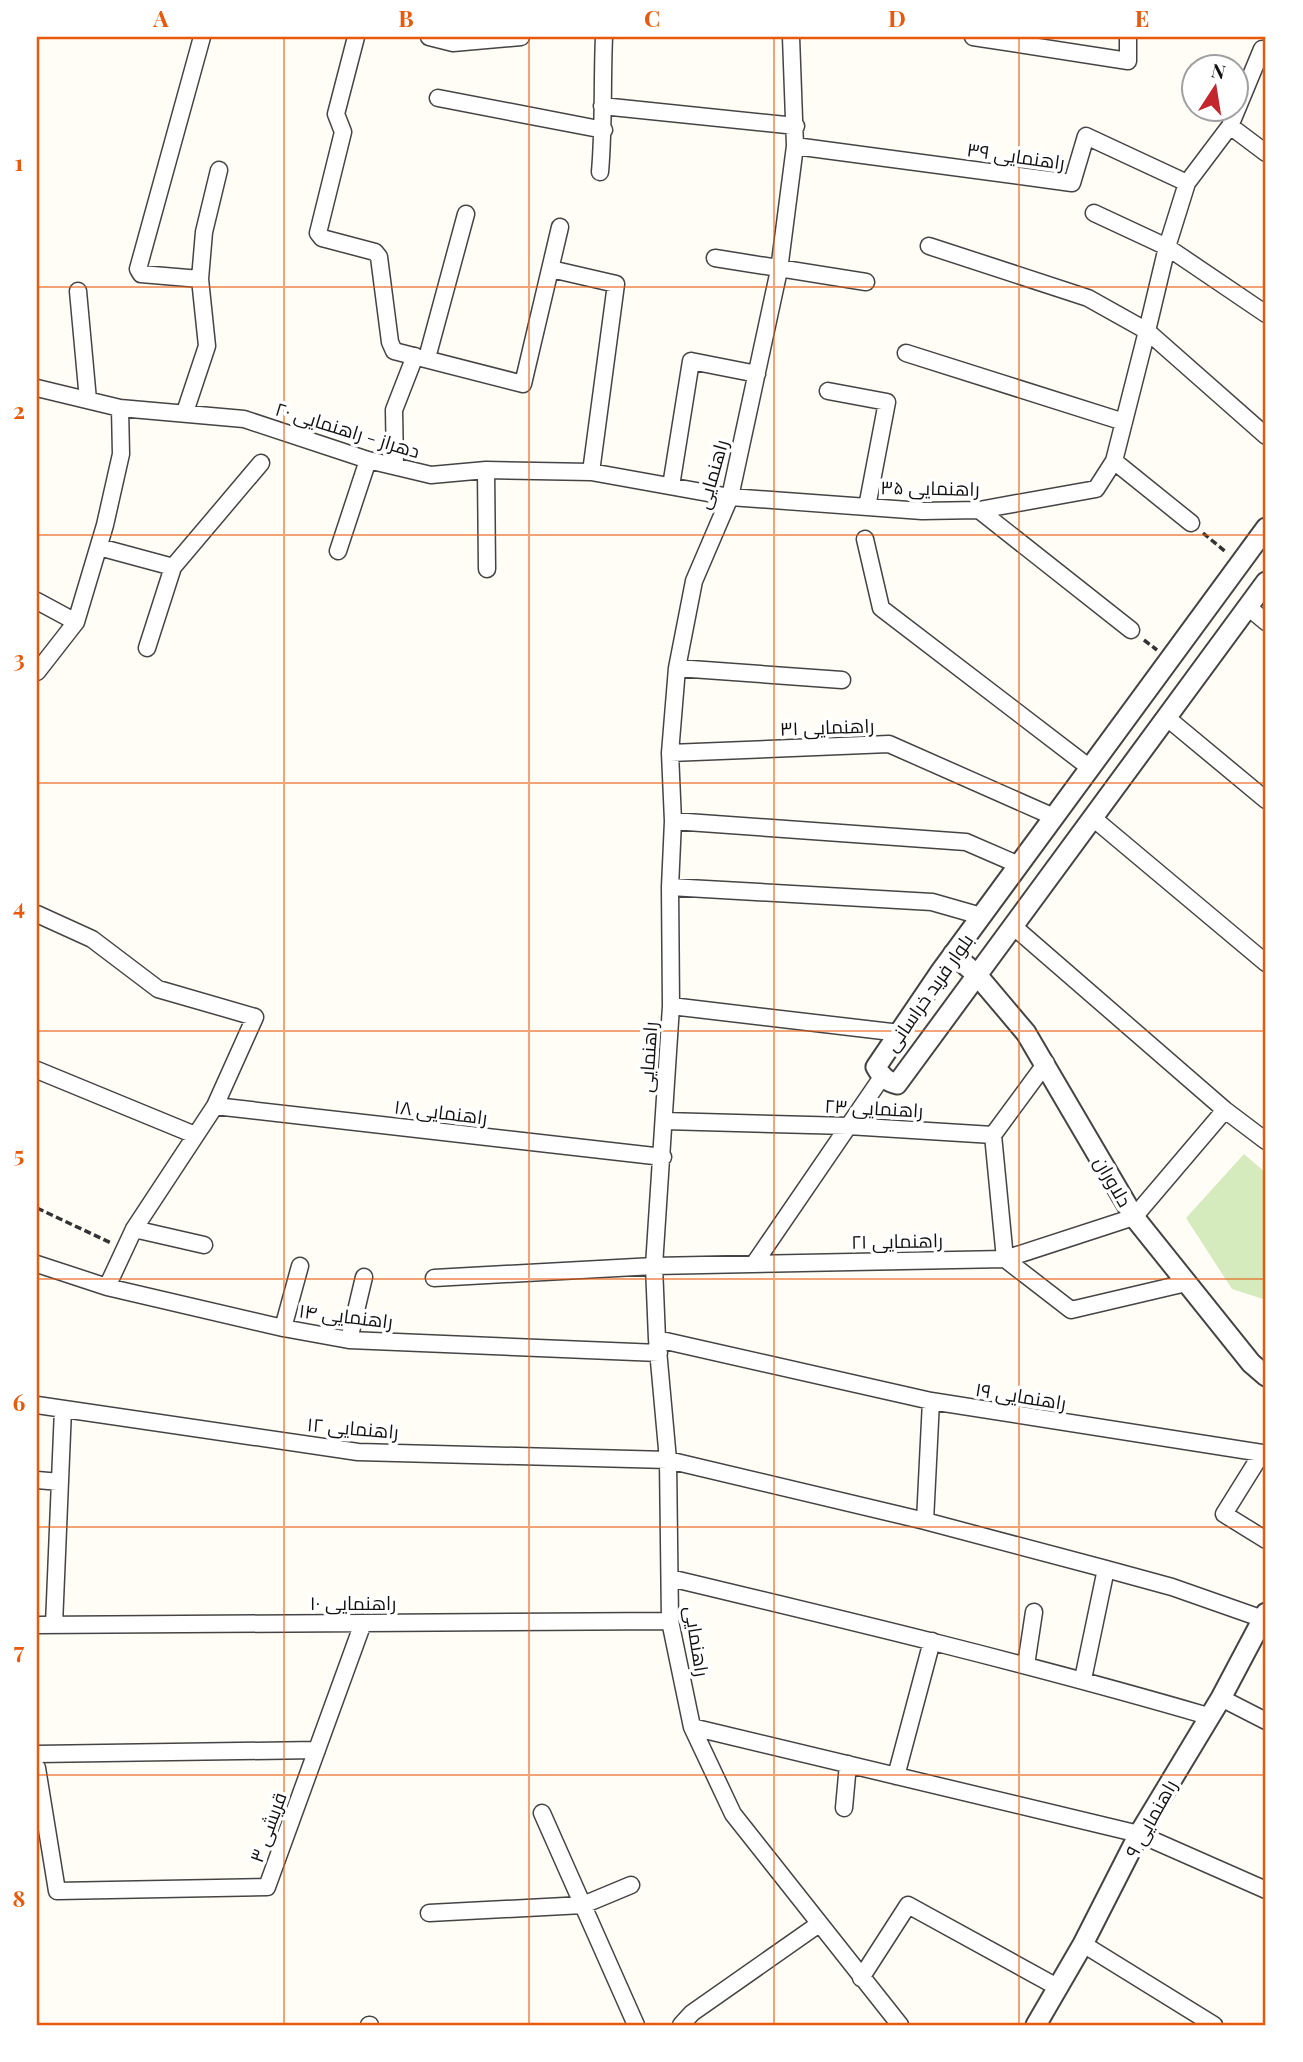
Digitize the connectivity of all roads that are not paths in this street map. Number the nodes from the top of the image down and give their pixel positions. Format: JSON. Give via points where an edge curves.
{"nodes":[{"id":1,"x":202,"y":37,"type":"edge"},
{"id":2,"x":356,"y":37,"type":"edge"},
{"id":3,"x":429,"y":37,"type":"edge"},
{"id":4,"x":521,"y":37,"type":"edge"},
{"id":5,"x":604,"y":37,"type":"edge"},
{"id":6,"x":791,"y":37,"type":"edge"},
{"id":7,"x":973,"y":37,"type":"edge"},
{"id":8,"x":1128,"y":37,"type":"edge"},
{"id":9,"x":1262,"y":46,"type":"edge"},
{"id":10,"x":438,"y":98,"type":"dead end"},
{"id":11,"x":601,"y":106,"type":"junction"},
{"id":12,"x":796,"y":126,"type":"junction"},
{"id":13,"x":1230,"y":126,"type":"junction"},
{"id":14,"x":604,"y":130,"type":"junction"},
{"id":15,"x":795,"y":146,"type":"junction"},
{"id":16,"x":1266,"y":153,"type":"edge"},
{"id":17,"x":219,"y":170,"type":"dead end"},
{"id":18,"x":600,"y":172,"type":"dead end"},
{"id":19,"x":1187,"y":183,"type":"junction"},
{"id":20,"x":1094,"y":213,"type":"dead end"},
{"id":21,"x":466,"y":214,"type":"dead end"},
{"id":22,"x":560,"y":227,"type":"dead end"},
{"id":23,"x":929,"y":246,"type":"dead end"},
{"id":24,"x":1167,"y":247,"type":"junction"},
{"id":25,"x":715,"y":258,"type":"dead end"},
{"id":26,"x":551,"y":269,"type":"junction"},
{"id":27,"x":779,"y":270,"type":"junction"},
{"id":28,"x":200,"y":279,"type":"junction"},
{"id":29,"x":866,"y":282,"type":"dead end"},
{"id":30,"x":78,"y":291,"type":"dead end"},
{"id":31,"x":1266,"y":314,"type":"edge"},
{"id":32,"x":1147,"y":331,"type":"junction"},
{"id":33,"x":906,"y":353,"type":"dead end"},
{"id":34,"x":421,"y":357,"type":"junction"},
{"id":35,"x":757,"y":374,"type":"junction"},
{"id":36,"x":37,"y":388,"type":"edge"},
{"id":37,"x":828,"y":391,"type":"dead end"},
{"id":38,"x":88,"y":400,"type":"junction"},
{"id":39,"x":120,"y":408,"type":"junction"},
{"id":40,"x":185,"y":412,"type":"junction"},
{"id":41,"x":1124,"y":422,"type":"junction"},
{"id":42,"x":1266,"y":436,"type":"edge"},
{"id":43,"x":368,"y":460,"type":"junction"},
{"id":44,"x":1114,"y":461,"type":"junction"},
{"id":45,"x":261,"y":463,"type":"dead end"},
{"id":46,"x":395,"y":466,"type":"junction"},
{"id":47,"x":486,"y":470,"type":"junction"},
{"id":48,"x":591,"y":472,"type":"junction"},
{"id":49,"x":671,"y":486,"type":"junction"},
{"id":50,"x":730,"y":497,"type":"junction"},
{"id":51,"x":867,"y":507,"type":"junction"},
{"id":52,"x":979,"y":510,"type":"junction"},
{"id":53,"x":1191,"y":523,"type":"road end"},
{"id":54,"x":1266,"y":528,"type":"edge"},
{"id":55,"x":864,"y":539,"type":"dead end"},
{"id":56,"x":99,"y":547,"type":"junction"},
{"id":57,"x":338,"y":551,"type":"dead end"},
{"id":58,"x":173,"y":567,"type":"junction"},
{"id":59,"x":487,"y":569,"type":"dead end"},
{"id":60,"x":1266,"y":582,"type":"edge"},
{"id":61,"x":37,"y":601,"type":"edge"},
{"id":62,"x":1248,"y":607,"type":"junction"},
{"id":63,"x":76,"y":622,"type":"junction"},
{"id":64,"x":1266,"y":622,"type":"edge"},
{"id":65,"x":1131,"y":630,"type":"road end"},
{"id":66,"x":147,"y":648,"type":"dead end"},
{"id":67,"x":677,"y":668,"type":"junction"},
{"id":68,"x":37,"y":672,"type":"edge"},
{"id":69,"x":842,"y":680,"type":"dead end"},
{"id":70,"x":1166,"y":718,"type":"junction"},
{"id":71,"x":670,"y":753,"type":"junction"},
{"id":72,"x":1090,"y":768,"type":"junction"},
{"id":73,"x":1266,"y":800,"type":"edge"},
{"id":74,"x":1054,"y":817,"type":"junction"},
{"id":75,"x":1093,"y":818,"type":"junction"},
{"id":76,"x":673,"y":821,"type":"junction"},
{"id":77,"x":1019,"y":865,"type":"junction"},
{"id":78,"x":670,"y":887,"type":"junction"},
{"id":79,"x":37,"y":914,"type":"edge"},
{"id":80,"x":981,"y":916,"type":"junction"},
{"id":81,"x":1013,"y":926,"type":"junction"},
{"id":82,"x":953,"y":954,"type":"junction"},
{"id":83,"x":1266,"y":963,"type":"edge"},
{"id":84,"x":977,"y":975,"type":"junction"},
{"id":85,"x":671,"y":1006,"type":"junction"},
{"id":86,"x":900,"y":1033,"type":"junction"},
{"id":87,"x":1046,"y":1063,"type":"junction"},
{"id":88,"x":37,"y":1070,"type":"edge"},
{"id":89,"x":882,"y":1076,"type":"junction"},
{"id":90,"x":215,"y":1106,"type":"junction"},
{"id":91,"x":1225,"y":1110,"type":"junction"},
{"id":92,"x":664,"y":1121,"type":"junction"},
{"id":93,"x":848,"y":1126,"type":"junction"},
{"id":94,"x":195,"y":1135,"type":"junction"},
{"id":95,"x":993,"y":1135,"type":"junction"},
{"id":96,"x":1266,"y":1141,"type":"edge"},
{"id":97,"x":663,"y":1157,"type":"junction"},
{"id":98,"x":1134,"y":1217,"type":"junction"},
{"id":99,"x":134,"y":1229,"type":"junction"},
{"id":100,"x":204,"y":1245,"type":"dead end"},
{"id":101,"x":1005,"y":1259,"type":"junction"},
{"id":102,"x":37,"y":1264,"type":"edge"},
{"id":103,"x":754,"y":1264,"type":"junction"},
{"id":104,"x":300,"y":1266,"type":"dead end"},
{"id":105,"x":654,"y":1266,"type":"junction"},
{"id":106,"x":364,"y":1277,"type":"dead end"},
{"id":107,"x":434,"y":1278,"type":"dead end"},
{"id":108,"x":1186,"y":1283,"type":"junction"},
{"id":109,"x":107,"y":1287,"type":"junction"},
{"id":110,"x":283,"y":1328,"type":"junction"},
{"id":111,"x":349,"y":1340,"type":"junction"},
{"id":112,"x":658,"y":1346,"type":"junction"},
{"id":113,"x":1266,"y":1376,"type":"edge"},
{"id":114,"x":931,"y":1401,"type":"junction"},
{"id":115,"x":37,"y":1405,"type":"edge"},
{"id":116,"x":63,"y":1409,"type":"junction"},
{"id":117,"x":668,"y":1460,"type":"junction"},
{"id":118,"x":37,"y":1480,"type":"edge"},
{"id":119,"x":60,"y":1482,"type":"junction"},
{"id":120,"x":925,"y":1521,"type":"junction"},
{"id":121,"x":1266,"y":1540,"type":"edge"},
{"id":122,"x":1106,"y":1569,"type":"junction"},
{"id":123,"x":670,"y":1578,"type":"junction"},
{"id":124,"x":1034,"y":1612,"type":"dead end"},
{"id":125,"x":1265,"y":1617,"type":"edge"},
{"id":126,"x":670,"y":1621,"type":"junction"},
{"id":127,"x":363,"y":1623,"type":"junction"},
{"id":128,"x":37,"y":1625,"type":"edge"},
{"id":129,"x":54,"y":1625,"type":"junction"},
{"id":130,"x":932,"y":1641,"type":"junction"},
{"id":131,"x":1026,"y":1665,"type":"junction"},
{"id":132,"x":1083,"y":1679,"type":"junction"},
{"id":133,"x":1221,"y":1698,"type":"junction"},
{"id":134,"x":1208,"y":1716,"type":"junction"},
{"id":135,"x":1266,"y":1721,"type":"edge"},
{"id":136,"x":692,"y":1727,"type":"junction"},
{"id":137,"x":317,"y":1750,"type":"junction"},
{"id":138,"x":37,"y":1754,"type":"edge"},
{"id":139,"x":848,"y":1764,"type":"junction"},
{"id":140,"x":37,"y":1768,"type":"edge"},
{"id":141,"x":896,"y":1776,"type":"junction"},
{"id":142,"x":844,"y":1808,"type":"dead end"},
{"id":143,"x":542,"y":1813,"type":"dead end"},
{"id":144,"x":1139,"y":1834,"type":"junction"},
{"id":145,"x":631,"y":1885,"type":"dead end"},
{"id":146,"x":1266,"y":1890,"type":"edge"},
{"id":147,"x":583,"y":1905,"type":"junction"},
{"id":148,"x":429,"y":1913,"type":"dead end"},
{"id":149,"x":819,"y":1924,"type":"junction"},
{"id":150,"x":1083,"y":1944,"type":"junction"},
{"id":151,"x":861,"y":1978,"type":"junction"},
{"id":152,"x":1059,"y":1988,"type":"junction"},
{"id":153,"x":636,"y":2025,"type":"edge"},
{"id":154,"x":681,"y":2025,"type":"edge"},
{"id":155,"x":900,"y":2025,"type":"edge"},
{"id":156,"x":1036,"y":2025,"type":"edge"},
{"id":157,"x":1214,"y":2025,"type":"edge"}],
"edges":[{"from":1,"to":28,"type":"street","via":[[138,269],[141,274]]},
{"from":2,"to":34,"type":"street","via":[[336,114],[343,132],[318,233],[375,252],[392,348]]},
{"from":3,"to":4,"type":"street","via":[[453,43]]},
{"from":5,"to":11,"type":"street"},
{"from":6,"to":12,"type":"street","name":"راهنمایی"},
{"from":7,"to":8,"type":"street","via":[[1128,61]]},
{"from":9,"to":13,"type":"street"},
{"from":10,"to":14,"type":"street"},
{"from":11,"to":12,"type":"street"},
{"from":11,"to":14,"type":"street"},
{"from":12,"to":15,"type":"street","name":"راهنمایی"},
{"from":13,"to":16,"type":"street"},
{"from":13,"to":19,"type":"street"},
{"from":14,"to":18,"type":"street"},
{"from":15,"to":19,"type":"street","name":"راهنمایی ۳۹","via":[[1072,183],[1086,136]]},
{"from":15,"to":27,"type":"street","name":"راهنمایی"},
{"from":17,"to":28,"type":"street","via":[[204,232]]},
{"from":19,"to":24,"type":"street"},
{"from":20,"to":24,"type":"street"},
{"from":21,"to":34,"type":"street"},
{"from":22,"to":26,"type":"street"},
{"from":23,"to":32,"type":"street","via":[[1088,298]]},
{"from":24,"to":31,"type":"street"},
{"from":24,"to":32,"type":"street"},
{"from":25,"to":27,"type":"street"},
{"from":26,"to":34,"type":"street","via":[[523,384]]},
{"from":26,"to":48,"type":"street","via":[[616,284]]},
{"from":27,"to":29,"type":"street"},
{"from":27,"to":35,"type":"street","name":"راهنمایی"},
{"from":28,"to":40,"type":"street","via":[[207,346]]},
{"from":30,"to":38,"type":"street"},
{"from":32,"to":41,"type":"street","name":"راهنمایی ۳۵"},
{"from":32,"to":42,"type":"street"},
{"from":33,"to":41,"type":"street"},
{"from":34,"to":46,"type":"street","via":[[394,410]]},
{"from":35,"to":49,"type":"street","via":[[691,361]]},
{"from":35,"to":50,"type":"street","name":"راهنمایی"},
{"from":36,"to":38,"type":"street","name":"دهراز - راهنمایی ۲۰"},
{"from":37,"to":51,"type":"street","via":[[887,402]]},
{"from":38,"to":39,"type":"street","name":"دهراز - راهنمایی ۲۰"},
{"from":39,"to":40,"type":"street","name":"دهراز - راهنمایی ۲۰"},
{"from":39,"to":56,"type":"street","via":[[121,454]]},
{"from":40,"to":43,"type":"street","name":"دهراز - راهنمایی ۲۰","via":[[244,419]]},
{"from":41,"to":44,"type":"street","name":"راهنمایی ۳۵"},
{"from":43,"to":46,"type":"street","name":"دهراز - راهنمایی ۲۰"},
{"from":43,"to":57,"type":"street"},
{"from":44,"to":52,"type":"street","name":"راهنمایی ۳۵","via":[[1096,489]]},
{"from":44,"to":53,"type":"street"},
{"from":45,"to":58,"type":"street"},
{"from":46,"to":47,"type":"street","name":"دهراز - راهنمایی ۲۰","via":[[431,475]]},
{"from":47,"to":48,"type":"street","name":"دهراز - راهنمایی ۲۰"},
{"from":47,"to":59,"type":"street"},
{"from":48,"to":49,"type":"street","name":"دهراز - راهنمایی ۲۰"},
{"from":49,"to":50,"type":"street","name":"دهراز - راهنمایی ۲۰"},
{"from":50,"to":51,"type":"street","name":"راهنمایی ۳۵"},
{"from":50,"to":67,"type":"street","name":"راهنمایی","via":[[694,581]]},
{"from":51,"to":52,"type":"street","name":"راهنمایی ۳۵"},
{"from":52,"to":65,"type":"street"},
{"from":54,"to":72,"type":"street","name":"بلوار فرید خراسانی"},
{"from":55,"to":72,"type":"street","via":[[881,608]]},
{"from":56,"to":58,"type":"street"},
{"from":56,"to":63,"type":"street"},
{"from":58,"to":66,"type":"street"},
{"from":60,"to":62,"type":"street","name":"بلوار فرید خراسانی"},
{"from":61,"to":63,"type":"street"},
{"from":62,"to":64,"type":"street"},
{"from":62,"to":70,"type":"street","name":"بلوار فرید خراسانی"},
{"from":63,"to":68,"type":"street"},
{"from":67,"to":69,"type":"street"},
{"from":67,"to":71,"type":"street","name":"راهنمایی"},
{"from":70,"to":73,"type":"street"},
{"from":70,"to":75,"type":"street","name":"بلوار فرید خراسانی"},
{"from":71,"to":74,"type":"street","name":"راهنمایی ۳۱","via":[[889,744]]},
{"from":71,"to":76,"type":"street","name":"راهنمایی"},
{"from":72,"to":74,"type":"street","name":"بلوار فرید خراسانی"},
{"from":74,"to":77,"type":"street","name":"بلوار فرید خراسانی"},
{"from":75,"to":81,"type":"street","name":"بلوار فرید خراسانی"},
{"from":75,"to":83,"type":"street"},
{"from":76,"to":77,"type":"street","via":[[966,842]]},
{"from":76,"to":78,"type":"street","name":"راهنمایی"},
{"from":77,"to":80,"type":"street","name":"بلوار فرید خراسانی"},
{"from":78,"to":80,"type":"street","via":[[932,902]]},
{"from":78,"to":85,"type":"street","name":"راهنمایی"},
{"from":79,"to":90,"type":"street","via":[[92,939],[158,989],[255,1017]]},
{"from":80,"to":82,"type":"street","name":"بلوار فرید خراسانی"},
{"from":81,"to":84,"type":"street","name":"بلوار فرید خراسانی"},
{"from":81,"to":91,"type":"street"},
{"from":82,"to":84,"type":"street","name":"دلاوران"},
{"from":82,"to":86,"type":"street","name":"بلوار فرید خراسانی"},
{"from":84,"to":87,"type":"street","name":"دلاوران"},
{"from":84,"to":89,"type":"street","name":"بلوار فرید خراسانی","via":[[897,1084]]},
{"from":85,"to":86,"type":"street"},
{"from":85,"to":92,"type":"street","name":"راهنمایی"},
{"from":86,"to":89,"type":"street","name":"بلوار فرید خراسانی","via":[[876,1068]]},
{"from":87,"to":95,"type":"street"},
{"from":87,"to":98,"type":"street","name":"دلاوران"},
{"from":88,"to":94,"type":"street"},
{"from":89,"to":93,"type":"street"},
{"from":90,"to":94,"type":"street"},
{"from":90,"to":97,"type":"street","name":"راهنمایی ۱۸"},
{"from":91,"to":96,"type":"street"},
{"from":91,"to":98,"type":"street"},
{"from":92,"to":93,"type":"street","name":"راهنمایی ۲۳"},
{"from":92,"to":97,"type":"street","name":"راهنمایی"},
{"from":93,"to":95,"type":"street","name":"راهنمایی ۲۳"},
{"from":93,"to":103,"type":"street"},
{"from":94,"to":99,"type":"street"},
{"from":95,"to":101,"type":"street"},
{"from":97,"to":105,"type":"street","name":"راهنمایی"},
{"from":98,"to":101,"type":"street","name":"راهنمایی ۲۱"},
{"from":98,"to":108,"type":"street","name":"دلاوران"},
{"from":99,"to":100,"type":"street"},
{"from":99,"to":109,"type":"street"},
{"from":101,"to":103,"type":"street","name":"راهنمایی ۲۱"},
{"from":101,"to":108,"type":"street","via":[[1071,1310]]},
{"from":102,"to":109,"type":"street","name":"راهنمایی ۱۴"},
{"from":103,"to":105,"type":"street","name":"راهنمایی ۲۱"},
{"from":104,"to":110,"type":"street"},
{"from":105,"to":107,"type":"street","name":"راهنمایی ۲۱"},
{"from":105,"to":112,"type":"street","name":"راهنمایی"},
{"from":106,"to":111,"type":"street"},
{"from":108,"to":113,"type":"street","name":"دلاوران"},
{"from":109,"to":110,"type":"street","name":"راهنمایی ۱۴"},
{"from":110,"to":111,"type":"street","name":"راهنمایی ۱۴"},
{"from":111,"to":112,"type":"street","name":"راهنمایی ۱۴"},
{"from":112,"to":114,"type":"street","name":"راهنمایی ۱۹"},
{"from":112,"to":117,"type":"street","name":"راهنمایی"},
{"from":114,"to":120,"type":"street"},
{"from":114,"to":121,"type":"street","name":"راهنمایی ۱۹","via":[[1262,1453],[1224,1514]]},
{"from":115,"to":116,"type":"street","name":"راهنمایی ۱۲"},
{"from":116,"to":117,"type":"street","name":"راهنمایی ۱۲","via":[[358,1452]]},
{"from":116,"to":119,"type":"street"},
{"from":117,"to":120,"type":"street","name":"راهنمایی ۱۲"},
{"from":117,"to":123,"type":"street","name":"راهنمایی"},
{"from":118,"to":119,"type":"street"},
{"from":119,"to":129,"type":"street"},
{"from":120,"to":122,"type":"street","name":"راهنمایی ۱۲"},
{"from":122,"to":125,"type":"street","name":"راهنمایی ۱۲"},
{"from":122,"to":132,"type":"street"},
{"from":123,"to":126,"type":"street","name":"راهنمایی"},
{"from":123,"to":130,"type":"street"},
{"from":124,"to":131,"type":"street"},
{"from":125,"to":133,"type":"street","name":"راهنمایی ۹"},
{"from":126,"to":127,"type":"street","name":"راهنمایی ۱۰"},
{"from":126,"to":136,"type":"street","name":"راهنمایی"},
{"from":127,"to":129,"type":"street","name":"راهنمایی ۱۰"},
{"from":127,"to":137,"type":"street","name":"قریشی ۳"},
{"from":128,"to":129,"type":"street","name":"راهنمایی ۱۰"},
{"from":130,"to":131,"type":"street"},
{"from":130,"to":141,"type":"street"},
{"from":131,"to":132,"type":"street"},
{"from":132,"to":134,"type":"street"},
{"from":133,"to":134,"type":"street","name":"راهنمایی ۹"},
{"from":133,"to":135,"type":"street"},
{"from":134,"to":144,"type":"street","name":"راهنمایی ۹"},
{"from":136,"to":139,"type":"street"},
{"from":136,"to":149,"type":"street","name":"راهنمایی","via":[[733,1814]]},
{"from":137,"to":138,"type":"street"},
{"from":137,"to":140,"type":"street","name":"قریشی ۳","via":[[267,1887],[57,1891]]},
{"from":139,"to":141,"type":"street"},
{"from":139,"to":142,"type":"street"},
{"from":141,"to":144,"type":"street"},
{"from":143,"to":147,"type":"street"},
{"from":144,"to":146,"type":"street"},
{"from":144,"to":150,"type":"street","name":"راهنمایی ۹"},
{"from":145,"to":147,"type":"street"},
{"from":147,"to":148,"type":"street"},
{"from":147,"to":153,"type":"street"},
{"from":149,"to":151,"type":"street","name":"راهنمایی"},
{"from":149,"to":154,"type":"street"},
{"from":150,"to":152,"type":"street","name":"راهنمایی ۹"},
{"from":150,"to":157,"type":"street"},
{"from":151,"to":152,"type":"street","via":[[908,1905]]},
{"from":151,"to":155,"type":"street","name":"راهنمایی"},
{"from":152,"to":156,"type":"street","name":"راهنمایی ۹"}]}
